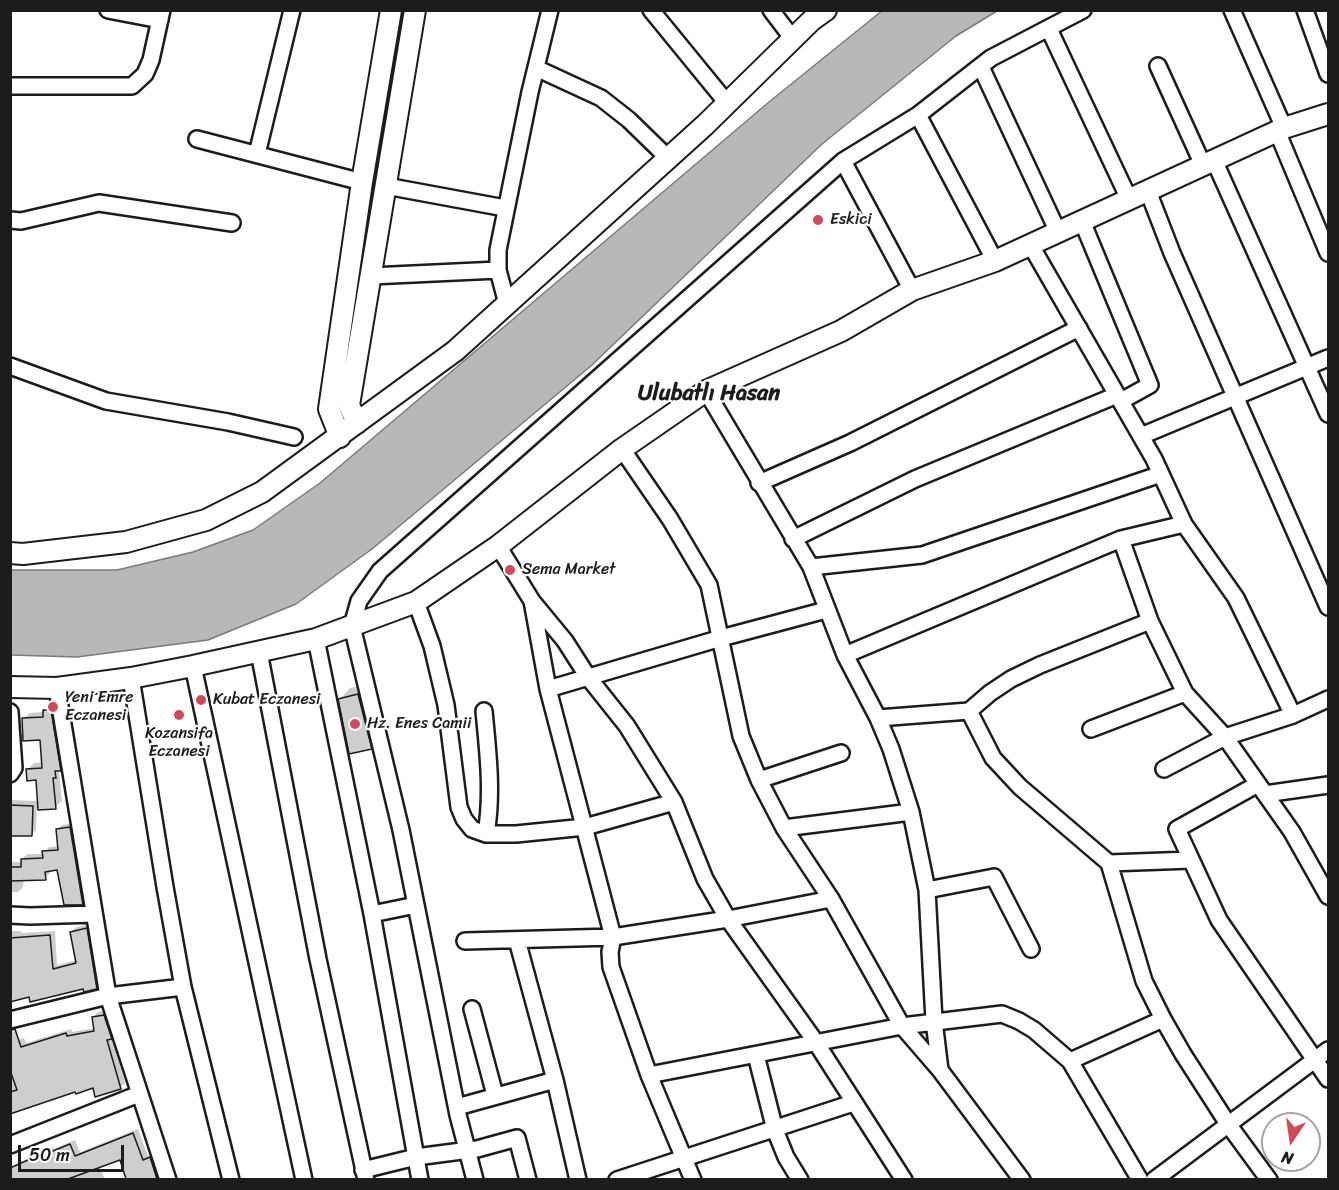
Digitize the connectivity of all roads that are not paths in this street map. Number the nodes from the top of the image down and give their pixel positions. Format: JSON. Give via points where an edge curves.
{"nodes":[{"id":1,"x":108,"y":10,"type":"edge"},
{"id":2,"x":292,"y":10,"type":"edge"},
{"id":3,"x":391,"y":10,"type":"edge"},
{"id":4,"x":415,"y":10,"type":"edge"},
{"id":5,"x":550,"y":10,"type":"edge"},
{"id":6,"x":651,"y":10,"type":"edge"},
{"id":7,"x":771,"y":10,"type":"edge"},
{"id":8,"x":826,"y":10,"type":"edge"},
{"id":9,"x":1083,"y":10,"type":"edge"},
{"id":10,"x":1232,"y":10,"type":"edge"},
{"id":11,"x":1305,"y":10,"type":"edge"},
{"id":12,"x":161,"y":15,"type":"edge"},
{"id":13,"x":1049,"y":28,"type":"junction"},
{"id":14,"x":793,"y":39,"type":"junction"},
{"id":15,"x":981,"y":66,"type":"junction"},
{"id":16,"x":1158,"y":66,"type":"dead end"},
{"id":17,"x":536,"y":68,"type":"junction"},
{"id":18,"x":1329,"y":74,"type":"edge"},
{"id":19,"x":10,"y":86,"type":"edge"},
{"id":20,"x":727,"y":103,"type":"junction"},
{"id":21,"x":1329,"y":114,"type":"edge"},
{"id":22,"x":918,"y":115,"type":"junction"},
{"id":23,"x":1280,"y":130,"type":"junction"},
{"id":24,"x":196,"y":139,"type":"dead end"},
{"id":25,"x":257,"y":154,"type":"junction"},
{"id":26,"x":668,"y":158,"type":"junction"},
{"id":27,"x":843,"y":161,"type":"junction"},
{"id":28,"x":1209,"y":162,"type":"junction"},
{"id":29,"x":362,"y":182,"type":"junction"},
{"id":30,"x":386,"y":186,"type":"junction"},
{"id":31,"x":1148,"y":191,"type":"junction"},
{"id":32,"x":1129,"y":199,"type":"junction"},
{"id":33,"x":505,"y":208,"type":"junction"},
{"id":34,"x":10,"y":220,"type":"edge"},
{"id":35,"x":1082,"y":221,"type":"junction"},
{"id":36,"x":231,"y":223,"type":"dead end"},
{"id":37,"x":1058,"y":232,"type":"junction"},
{"id":38,"x":1030,"y":244,"type":"junction"},
{"id":39,"x":1329,"y":253,"type":"edge"},
{"id":40,"x":995,"y":261,"type":"junction"},
{"id":41,"x":498,"y":270,"type":"junction"},
{"id":42,"x":371,"y":276,"type":"junction"},
{"id":43,"x":912,"y":290,"type":"junction"},
{"id":44,"x":507,"y":304,"type":"junction"},
{"id":45,"x":1079,"y":328,"type":"junction"},
{"id":46,"x":1329,"y":358,"type":"edge"},
{"id":47,"x":10,"y":366,"type":"edge"},
{"id":48,"x":1307,"y":367,"type":"junction"},
{"id":49,"x":706,"y":391,"type":"junction"},
{"id":50,"x":1236,"y":396,"type":"junction"},
{"id":51,"x":1119,"y":398,"type":"junction"},
{"id":52,"x":1329,"y":414,"type":"edge"},
{"id":53,"x":357,"y":423,"type":"junction"},
{"id":54,"x":340,"y":436,"type":"junction"},
{"id":55,"x":1141,"y":436,"type":"junction"},
{"id":56,"x":294,"y":437,"type":"dead end"},
{"id":57,"x":622,"y":449,"type":"junction"},
{"id":58,"x":1161,"y":474,"type":"junction"},
{"id":59,"x":759,"y":483,"type":"junction"},
{"id":60,"x":1184,"y":524,"type":"junction"},
{"id":61,"x":793,"y":539,"type":"junction"},
{"id":62,"x":1121,"y":539,"type":"junction"},
{"id":63,"x":498,"y":546,"type":"junction"},
{"id":64,"x":10,"y":553,"type":"edge"},
{"id":65,"x":811,"y":567,"type":"junction"},
{"id":66,"x":1327,"y":600,"type":"edge"},
{"id":67,"x":532,"y":601,"type":"junction"},
{"id":68,"x":416,"y":603,"type":"junction"},
{"id":69,"x":826,"y":610,"type":"junction"},
{"id":70,"x":1150,"y":621,"type":"junction"},
{"id":71,"x":352,"y":626,"type":"junction"},
{"id":72,"x":721,"y":638,"type":"junction"},
{"id":73,"x":316,"y":639,"type":"junction"},
{"id":74,"x":259,"y":652,"type":"junction"},
{"id":75,"x":845,"y":655,"type":"junction"},
{"id":76,"x":193,"y":666,"type":"junction"},
{"id":77,"x":588,"y":677,"type":"junction"},
{"id":78,"x":131,"y":678,"type":"junction"},
{"id":79,"x":10,"y":687,"type":"edge"},
{"id":80,"x":57,"y":687,"type":"junction"},
{"id":81,"x":548,"y":689,"type":"junction"},
{"id":82,"x":1185,"y":693,"type":"junction"},
{"id":83,"x":1329,"y":699,"type":"edge"},
{"id":84,"x":484,"y":711,"type":"dead end"},
{"id":85,"x":969,"y":711,"type":"junction"},
{"id":86,"x":10,"y":712,"type":"edge"},
{"id":87,"x":1293,"y":715,"type":"junction"},
{"id":88,"x":878,"y":718,"type":"junction"},
{"id":89,"x":1091,"y":729,"type":"dead end"},
{"id":90,"x":1225,"y":737,"type":"junction"},
{"id":91,"x":841,"y":753,"type":"dead end"},
{"id":92,"x":1164,"y":769,"type":"dead end"},
{"id":93,"x":10,"y":774,"type":"edge"},
{"id":94,"x":759,"y":780,"type":"junction"},
{"id":95,"x":1329,"y":785,"type":"edge"},
{"id":96,"x":1262,"y":789,"type":"junction"},
{"id":97,"x":674,"y":802,"type":"junction"},
{"id":98,"x":911,"y":812,"type":"junction"},
{"id":99,"x":585,"y":827,"type":"junction"},
{"id":100,"x":784,"y":828,"type":"junction"},
{"id":101,"x":486,"y":834,"type":"junction"},
{"id":102,"x":1191,"y":860,"type":"junction"},
{"id":103,"x":1109,"y":863,"type":"junction"},
{"id":104,"x":927,"y":890,"type":"junction"},
{"id":105,"x":1329,"y":896,"type":"edge"},
{"id":106,"x":831,"y":899,"type":"junction"},
{"id":107,"x":416,"y":905,"type":"junction"},
{"id":108,"x":94,"y":914,"type":"junction"},
{"id":109,"x":372,"y":914,"type":"junction"},
{"id":110,"x":10,"y":915,"type":"edge"},
{"id":111,"x":728,"y":919,"type":"junction"},
{"id":112,"x":613,"y":937,"type":"junction"},
{"id":113,"x":517,"y":940,"type":"junction"},
{"id":114,"x":465,"y":941,"type":"dead end"},
{"id":115,"x":1031,"y":949,"type":"dead end"},
{"id":116,"x":183,"y":987,"type":"junction"},
{"id":117,"x":108,"y":996,"type":"junction"},
{"id":118,"x":472,"y":1009,"type":"dead end"},
{"id":119,"x":1163,"y":1019,"type":"junction"},
{"id":120,"x":10,"y":1020,"type":"edge"},
{"id":121,"x":934,"y":1021,"type":"junction"},
{"id":122,"x":902,"y":1026,"type":"junction"},
{"id":123,"x":815,"y":1041,"type":"junction"},
{"id":124,"x":1329,"y":1050,"type":"edge"},
{"id":125,"x":756,"y":1054,"type":"junction"},
{"id":126,"x":1315,"y":1060,"type":"junction"},
{"id":127,"x":1070,"y":1061,"type":"junction"},
{"id":128,"x":940,"y":1070,"type":"junction"},
{"id":129,"x":649,"y":1075,"type":"junction"},
{"id":130,"x":1329,"y":1079,"type":"edge"},
{"id":131,"x":555,"y":1080,"type":"junction"},
{"id":132,"x":139,"y":1094,"type":"junction"},
{"id":133,"x":495,"y":1095,"type":"junction"},
{"id":134,"x":853,"y":1103,"type":"junction"},
{"id":135,"x":457,"y":1107,"type":"junction"},
{"id":136,"x":1228,"y":1124,"type":"junction"},
{"id":137,"x":775,"y":1130,"type":"junction"},
{"id":138,"x":10,"y":1145,"type":"edge"},
{"id":139,"x":467,"y":1150,"type":"junction"},
{"id":140,"x":416,"y":1157,"type":"junction"},
{"id":141,"x":683,"y":1160,"type":"junction"},
{"id":142,"x":364,"y":1175,"type":"edge"},
{"id":143,"x":168,"y":1179,"type":"edge"},
{"id":144,"x":231,"y":1179,"type":"edge"},
{"id":145,"x":304,"y":1179,"type":"edge"},
{"id":146,"x":420,"y":1179,"type":"edge"},
{"id":147,"x":475,"y":1179,"type":"edge"},
{"id":148,"x":528,"y":1179,"type":"edge"},
{"id":149,"x":578,"y":1179,"type":"edge"},
{"id":150,"x":617,"y":1179,"type":"edge"},
{"id":151,"x":693,"y":1179,"type":"edge"},
{"id":152,"x":800,"y":1179,"type":"edge"},
{"id":153,"x":904,"y":1179,"type":"edge"},
{"id":154,"x":1022,"y":1179,"type":"edge"},
{"id":155,"x":1140,"y":1179,"type":"edge"},
{"id":156,"x":1155,"y":1179,"type":"edge"},
{"id":157,"x":1269,"y":1179,"type":"edge"}],
"edges":[{"from":1,"to":12,"type":"street"},
{"from":2,"to":25,"type":"street"},
{"from":3,"to":29,"type":"main road"},
{"from":4,"to":30,"type":"main road"},
{"from":5,"to":17,"type":"street"},
{"from":6,"to":20,"type":"street"},
{"from":7,"to":14,"type":"street"},
{"from":8,"to":14,"type":"main road"},
{"from":9,"to":13,"type":"street"},
{"from":10,"to":23,"type":"street"},
{"from":11,"to":18,"type":"street"},
{"from":12,"to":19,"type":"street","via":[[151,60],[145,74],[132,86]]},
{"from":13,"to":15,"type":"street"},
{"from":13,"to":32,"type":"street"},
{"from":14,"to":20,"type":"main road"},
{"from":15,"to":22,"type":"street"},
{"from":15,"to":37,"type":"street"},
{"from":16,"to":28,"type":"street"},
{"from":17,"to":26,"type":"street","via":[[601,98]]},
{"from":17,"to":33,"type":"street"},
{"from":20,"to":26,"type":"main road"},
{"from":21,"to":23,"type":"main road"},
{"from":22,"to":27,"type":"street"},
{"from":22,"to":40,"type":"street"},
{"from":23,"to":28,"type":"main road"},
{"from":23,"to":39,"type":"street"},
{"from":24,"to":25,"type":"street"},
{"from":25,"to":29,"type":"street"},
{"from":26,"to":44,"type":"main road"},
{"from":27,"to":43,"type":"street"},
{"from":27,"to":71,"type":"street","via":[[380,572],[359,601]]},
{"from":28,"to":31,"type":"main road"},
{"from":28,"to":48,"type":"street"},
{"from":29,"to":54,"type":"main road","via":[[329,409]]},
{"from":30,"to":33,"type":"street"},
{"from":30,"to":42,"type":"main road"},
{"from":31,"to":32,"type":"main road"},
{"from":31,"to":50,"type":"street"},
{"from":32,"to":35,"type":"main road"},
{"from":33,"to":41,"type":"street"},
{"from":34,"to":36,"type":"street","via":[[21,221],[99,203]]},
{"from":35,"to":37,"type":"main road"},
{"from":35,"to":51,"type":"street","via":[[1150,385]]},
{"from":37,"to":38,"type":"main road"},
{"from":38,"to":40,"type":"main road"},
{"from":38,"to":45,"type":"street"},
{"from":40,"to":43,"type":"main road"},
{"from":41,"to":42,"type":"street"},
{"from":41,"to":44,"type":"street"},
{"from":42,"to":53,"type":"main road","via":[[348,405]]},
{"from":43,"to":49,"type":"main road","via":[[841,331]]},
{"from":44,"to":53,"type":"main road","via":[[455,351]]},
{"from":45,"to":51,"type":"street"},
{"from":45,"to":59,"type":"street","via":[[849,443]]},
{"from":46,"to":48,"type":"street"},
{"from":47,"to":56,"type":"street","via":[[106,401]]},
{"from":48,"to":50,"type":"street"},
{"from":48,"to":52,"type":"street"},
{"from":49,"to":57,"type":"main road"},
{"from":49,"to":59,"type":"street"},
{"from":50,"to":55,"type":"street"},
{"from":50,"to":66,"type":"street"},
{"from":51,"to":55,"type":"street"},
{"from":51,"to":61,"type":"street","via":[[915,479]]},
{"from":53,"to":54,"type":"main road"},
{"from":54,"to":64,"type":"main road","via":[[262,492],[206,520],[126,542]]},
{"from":55,"to":58,"type":"street"},
{"from":57,"to":63,"type":"main road"},
{"from":57,"to":72,"type":"street","via":[[709,585]]},
{"from":58,"to":60,"type":"street"},
{"from":58,"to":65,"type":"street","via":[[922,555]]},
{"from":59,"to":61,"type":"street"},
{"from":60,"to":62,"type":"street"},
{"from":60,"to":87,"type":"street","via":[[1236,598]]},
{"from":61,"to":65,"type":"street"},
{"from":62,"to":70,"type":"street"},
{"from":62,"to":75,"type":"street"},
{"from":63,"to":67,"type":"street"},
{"from":63,"to":68,"type":"main road"},
{"from":65,"to":69,"type":"street"},
{"from":67,"to":77,"type":"street"},
{"from":67,"to":81,"type":"street"},
{"from":68,"to":71,"type":"main road"},
{"from":68,"to":101,"type":"street","via":[[432,646],[446,705],[459,807],[472,829]]},
{"from":69,"to":72,"type":"street"},
{"from":69,"to":75,"type":"street"},
{"from":70,"to":82,"type":"street"},
{"from":70,"to":85,"type":"street","via":[[1030,670],[990,693]]},
{"from":71,"to":73,"type":"main road"},
{"from":71,"to":107,"type":"street"},
{"from":72,"to":77,"type":"street"},
{"from":72,"to":94,"type":"street","via":[[741,736]]},
{"from":73,"to":74,"type":"main road"},
{"from":73,"to":109,"type":"street"},
{"from":74,"to":76,"type":"main road"},
{"from":74,"to":142,"type":"street"},
{"from":75,"to":88,"type":"street"},
{"from":76,"to":78,"type":"main road"},
{"from":76,"to":145,"type":"street"},
{"from":77,"to":81,"type":"street"},
{"from":77,"to":97,"type":"street","via":[[627,726]]},
{"from":78,"to":80,"type":"main road"},
{"from":78,"to":116,"type":"street"},
{"from":79,"to":80,"type":"main road"},
{"from":80,"to":108,"type":"street"},
{"from":81,"to":99,"type":"street"},
{"from":82,"to":89,"type":"street"},
{"from":82,"to":90,"type":"street"},
{"from":83,"to":87,"type":"street"},
{"from":84,"to":101,"type":"street","via":[[490,782]]},
{"from":85,"to":88,"type":"street"},
{"from":85,"to":103,"type":"street","via":[[993,758],[1020,787]]},
{"from":86,"to":93,"type":"street","via":[[14,768]]},
{"from":87,"to":90,"type":"street"},
{"from":88,"to":98,"type":"street"},
{"from":90,"to":92,"type":"street"},
{"from":90,"to":96,"type":"street"},
{"from":91,"to":94,"type":"street"},
{"from":94,"to":100,"type":"street"},
{"from":95,"to":96,"type":"street"},
{"from":96,"to":102,"type":"street","via":[[1177,829]]},
{"from":96,"to":105,"type":"street"},
{"from":97,"to":99,"type":"street"},
{"from":97,"to":111,"type":"street","via":[[705,879]]},
{"from":98,"to":100,"type":"street"},
{"from":98,"to":104,"type":"street"},
{"from":99,"to":101,"type":"street"},
{"from":99,"to":112,"type":"street"},
{"from":100,"to":106,"type":"street"},
{"from":102,"to":103,"type":"street"},
{"from":102,"to":126,"type":"street","via":[[1220,920]]},
{"from":103,"to":119,"type":"street","via":[[1144,981]]},
{"from":104,"to":115,"type":"street","via":[[994,877]]},
{"from":104,"to":121,"type":"street"},
{"from":106,"to":111,"type":"street"},
{"from":106,"to":122,"type":"street"},
{"from":107,"to":109,"type":"street"},
{"from":107,"to":135,"type":"street"},
{"from":108,"to":110,"type":"street"},
{"from":108,"to":117,"type":"street"},
{"from":109,"to":140,"type":"street"},
{"from":111,"to":112,"type":"street"},
{"from":111,"to":123,"type":"street"},
{"from":112,"to":113,"type":"street"},
{"from":112,"to":129,"type":"street","via":[[611,967]]},
{"from":113,"to":114,"type":"street"},
{"from":113,"to":131,"type":"street"},
{"from":116,"to":117,"type":"street"},
{"from":116,"to":144,"type":"street"},
{"from":117,"to":120,"type":"street"},
{"from":117,"to":132,"type":"street"},
{"from":118,"to":133,"type":"street"},
{"from":119,"to":127,"type":"street"},
{"from":119,"to":136,"type":"street"},
{"from":121,"to":122,"type":"street"},
{"from":121,"to":127,"type":"street","via":[[1002,1014],[1034,1030]]},
{"from":121,"to":128,"type":"street"},
{"from":122,"to":123,"type":"street"},
{"from":122,"to":128,"type":"street"},
{"from":123,"to":125,"type":"street"},
{"from":123,"to":134,"type":"street"},
{"from":124,"to":126,"type":"street"},
{"from":125,"to":129,"type":"street"},
{"from":125,"to":137,"type":"street"},
{"from":126,"to":130,"type":"street"},
{"from":126,"to":136,"type":"street"},
{"from":127,"to":155,"type":"street"},
{"from":128,"to":154,"type":"street"},
{"from":129,"to":141,"type":"street"},
{"from":131,"to":133,"type":"street"},
{"from":131,"to":149,"type":"street"},
{"from":132,"to":138,"type":"street"},
{"from":132,"to":143,"type":"street"},
{"from":133,"to":135,"type":"street"},
{"from":134,"to":137,"type":"street"},
{"from":134,"to":153,"type":"street"},
{"from":135,"to":139,"type":"street"},
{"from":136,"to":156,"type":"street"},
{"from":136,"to":157,"type":"street"},
{"from":137,"to":141,"type":"street"},
{"from":137,"to":152,"type":"street"},
{"from":139,"to":140,"type":"street"},
{"from":139,"to":147,"type":"street"},
{"from":139,"to":148,"type":"street","via":[[518,1138]]},
{"from":140,"to":142,"type":"street"},
{"from":140,"to":146,"type":"street"},
{"from":141,"to":150,"type":"street"},
{"from":141,"to":151,"type":"street"}]}
